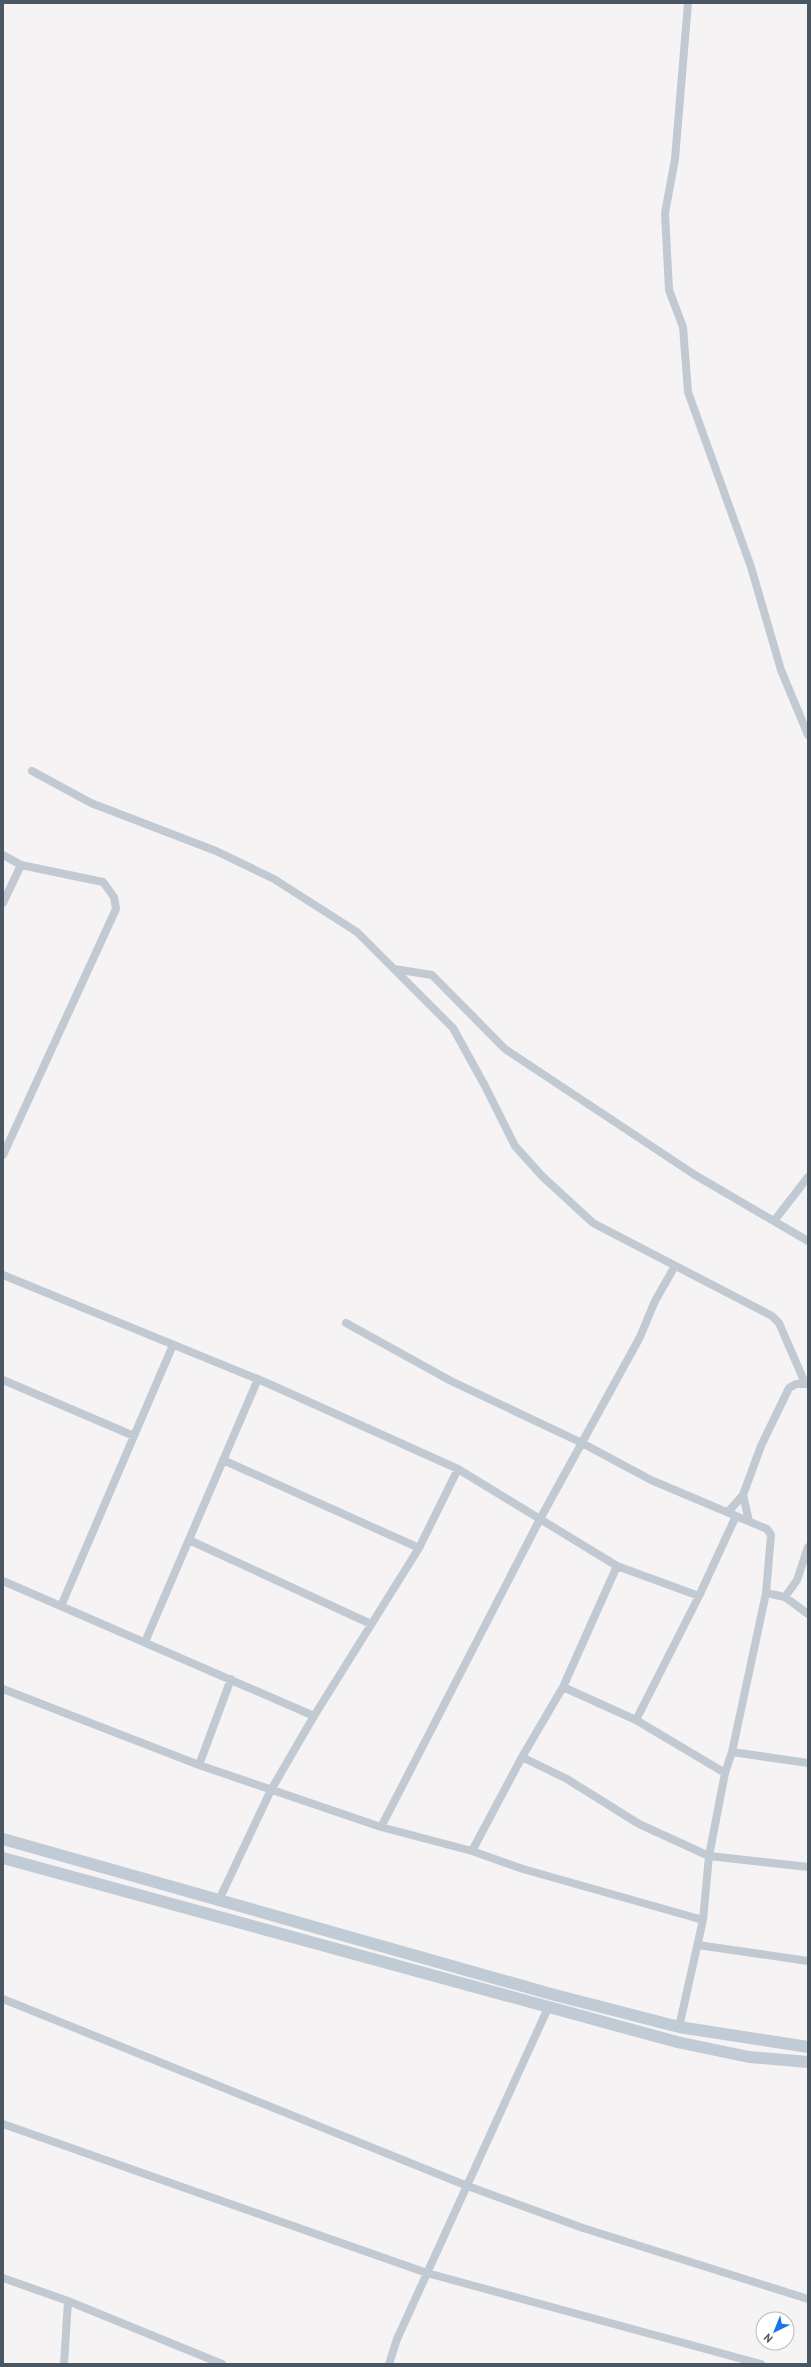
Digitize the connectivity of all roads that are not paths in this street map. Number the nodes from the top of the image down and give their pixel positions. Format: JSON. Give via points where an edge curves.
{"nodes":[{"id":1,"x":688,"y":3,"type":"edge"},
{"id":2,"x":808,"y":735,"type":"edge"},
{"id":3,"x":32,"y":771,"type":"dead end"},
{"id":4,"x":3,"y":855,"type":"edge"},
{"id":5,"x":21,"y":865,"type":"junction"},
{"id":6,"x":3,"y":903,"type":"edge"},
{"id":7,"x":394,"y":969,"type":"junction"},
{"id":8,"x":3,"y":1155,"type":"edge"},
{"id":9,"x":808,"y":1177,"type":"edge"},
{"id":10,"x":774,"y":1221,"type":"junction"},
{"id":11,"x":808,"y":1242,"type":"edge"},
{"id":12,"x":675,"y":1266,"type":"junction"},
{"id":13,"x":3,"y":1275,"type":"edge"},
{"id":14,"x":346,"y":1323,"type":"dead end"},
{"id":15,"x":173,"y":1345,"type":"junction"},
{"id":16,"x":258,"y":1379,"type":"junction"},
{"id":17,"x":3,"y":1380,"type":"edge"},
{"id":18,"x":806,"y":1384,"type":"edge"},
{"id":19,"x":134,"y":1436,"type":"junction"},
{"id":20,"x":582,"y":1443,"type":"junction"},
{"id":21,"x":223,"y":1460,"type":"junction"},
{"id":22,"x":458,"y":1469,"type":"junction"},
{"id":23,"x":743,"y":1495,"type":"junction"},
{"id":24,"x":728,"y":1512,"type":"junction"},
{"id":25,"x":736,"y":1516,"type":"junction"},
{"id":26,"x":540,"y":1519,"type":"junction"},
{"id":27,"x":749,"y":1522,"type":"junction"},
{"id":28,"x":189,"y":1540,"type":"junction"},
{"id":29,"x":808,"y":1547,"type":"edge"},
{"id":30,"x":419,"y":1548,"type":"junction"},
{"id":31,"x":617,"y":1566,"type":"junction"},
{"id":32,"x":3,"y":1581,"type":"edge"},
{"id":33,"x":766,"y":1593,"type":"junction"},
{"id":34,"x":699,"y":1596,"type":"junction"},
{"id":35,"x":785,"y":1597,"type":"junction"},
{"id":36,"x":61,"y":1606,"type":"junction"},
{"id":37,"x":808,"y":1614,"type":"edge"},
{"id":38,"x":370,"y":1624,"type":"junction"},
{"id":39,"x":145,"y":1642,"type":"junction"},
{"id":40,"x":231,"y":1679,"type":"junction"},
{"id":41,"x":563,"y":1687,"type":"junction"},
{"id":42,"x":3,"y":1689,"type":"edge"},
{"id":43,"x":314,"y":1716,"type":"junction"},
{"id":44,"x":636,"y":1720,"type":"junction"},
{"id":45,"x":732,"y":1752,"type":"junction"},
{"id":46,"x":522,"y":1757,"type":"junction"},
{"id":47,"x":808,"y":1763,"type":"edge"},
{"id":48,"x":199,"y":1765,"type":"junction"},
{"id":49,"x":725,"y":1773,"type":"junction"},
{"id":50,"x":271,"y":1790,"type":"junction"},
{"id":51,"x":381,"y":1827,"type":"junction"},
{"id":52,"x":3,"y":1839,"type":"edge"},
{"id":53,"x":472,"y":1851,"type":"junction"},
{"id":54,"x":709,"y":1856,"type":"junction"},
{"id":55,"x":3,"y":1858,"type":"edge"},
{"id":56,"x":808,"y":1867,"type":"edge"},
{"id":57,"x":219,"y":1900,"type":"junction"},
{"id":58,"x":703,"y":1920,"type":"junction"},
{"id":59,"x":698,"y":1945,"type":"junction"},
{"id":60,"x":808,"y":1961,"type":"edge"},
{"id":61,"x":3,"y":1999,"type":"edge"},
{"id":62,"x":571,"y":1999,"type":"junction"},
{"id":63,"x":548,"y":2008,"type":"junction"},
{"id":64,"x":569,"y":2013,"type":"junction"},
{"id":65,"x":679,"y":2027,"type":"junction"},
{"id":66,"x":808,"y":2047,"type":"edge"},
{"id":67,"x":808,"y":2062,"type":"edge"},
{"id":68,"x":3,"y":2124,"type":"edge"},
{"id":69,"x":465,"y":2185,"type":"junction"},
{"id":70,"x":427,"y":2273,"type":"junction"},
{"id":71,"x":3,"y":2278,"type":"edge"},
{"id":72,"x":808,"y":2299,"type":"edge"},
{"id":73,"x":68,"y":2301,"type":"junction"},
{"id":74,"x":64,"y":2364,"type":"edge"},
{"id":75,"x":222,"y":2364,"type":"edge"},
{"id":76,"x":390,"y":2364,"type":"edge"},
{"id":77,"x":761,"y":2364,"type":"edge"}],
"edges":[{"from":1,"to":2,"type":"street","via":[[676,158],[666,213],[669,290],[683,327],[688,392],[751,567],[781,670]]},
{"from":3,"to":7,"type":"street","via":[[91,803],[216,851],[274,879],[357,932]]},
{"from":4,"to":5,"type":"street"},
{"from":5,"to":6,"type":"street"},
{"from":5,"to":8,"type":"street","via":[[103,882],[114,897],[116,909]]},
{"from":7,"to":10,"type":"street","via":[[432,974],[505,1049],[695,1175]]},
{"from":7,"to":12,"type":"street","via":[[453,1028],[514,1146],[542,1176],[593,1223]]},
{"from":9,"to":10,"type":"street"},
{"from":10,"to":11,"type":"street"},
{"from":12,"to":18,"type":"street","via":[[772,1316],[779,1324]]},
{"from":12,"to":20,"type":"street","via":[[655,1301],[640,1337]]},
{"from":13,"to":15,"type":"street"},
{"from":14,"to":20,"type":"street","via":[[451,1381]]},
{"from":15,"to":16,"type":"street"},
{"from":15,"to":19,"type":"street"},
{"from":16,"to":21,"type":"street"},
{"from":16,"to":22,"type":"street"},
{"from":17,"to":19,"type":"street"},
{"from":18,"to":23,"type":"street","via":[[796,1384],[789,1388],[761,1446]]},
{"from":19,"to":36,"type":"street"},
{"from":20,"to":24,"type":"street","via":[[651,1480]]},
{"from":20,"to":26,"type":"street"},
{"from":21,"to":28,"type":"street"},
{"from":21,"to":30,"type":"street"},
{"from":22,"to":26,"type":"street"},
{"from":22,"to":30,"type":"street"},
{"from":23,"to":24,"type":"street"},
{"from":23,"to":27,"type":"street"},
{"from":24,"to":25,"type":"street"},
{"from":25,"to":27,"type":"street"},
{"from":25,"to":34,"type":"street"},
{"from":26,"to":31,"type":"street"},
{"from":26,"to":51,"type":"street"},
{"from":27,"to":33,"type":"street","via":[[767,1529],[771,1535]]},
{"from":28,"to":38,"type":"street"},
{"from":28,"to":39,"type":"street"},
{"from":29,"to":35,"type":"street","via":[[797,1580]]},
{"from":30,"to":38,"type":"street"},
{"from":31,"to":34,"type":"street"},
{"from":31,"to":41,"type":"street"},
{"from":32,"to":36,"type":"street"},
{"from":33,"to":35,"type":"street"},
{"from":33,"to":45,"type":"street"},
{"from":34,"to":44,"type":"street"},
{"from":35,"to":37,"type":"street"},
{"from":36,"to":39,"type":"street"},
{"from":38,"to":43,"type":"street"},
{"from":39,"to":40,"type":"street"},
{"from":40,"to":43,"type":"street"},
{"from":40,"to":48,"type":"street"},
{"from":41,"to":44,"type":"street"},
{"from":41,"to":46,"type":"street"},
{"from":42,"to":48,"type":"street"},
{"from":43,"to":50,"type":"street"},
{"from":44,"to":49,"type":"street"},
{"from":45,"to":47,"type":"street"},
{"from":45,"to":49,"type":"street"},
{"from":46,"to":53,"type":"street"},
{"from":46,"to":54,"type":"street","via":[[567,1779],[639,1824]]},
{"from":48,"to":50,"type":"street"},
{"from":49,"to":54,"type":"street"},
{"from":50,"to":51,"type":"street"},
{"from":50,"to":57,"type":"street"},
{"from":51,"to":53,"type":"street"},
{"from":52,"to":57,"type":"main road"},
{"from":53,"to":58,"type":"street","via":[[523,1869]]},
{"from":54,"to":56,"type":"street"},
{"from":54,"to":58,"type":"street"},
{"from":55,"to":63,"type":"main road"},
{"from":57,"to":62,"type":"main road"},
{"from":58,"to":59,"type":"street"},
{"from":59,"to":60,"type":"street"},
{"from":59,"to":65,"type":"street"},
{"from":61,"to":69,"type":"street"},
{"from":62,"to":64,"type":"main road"},
{"from":62,"to":65,"type":"main road"},
{"from":63,"to":64,"type":"main road"},
{"from":63,"to":69,"type":"street"},
{"from":64,"to":67,"type":"main road","via":[[684,2044],[749,2057]]},
{"from":65,"to":66,"type":"main road"},
{"from":68,"to":70,"type":"street"},
{"from":69,"to":70,"type":"street"},
{"from":69,"to":72,"type":"street","via":[[583,2228]]},
{"from":70,"to":76,"type":"street","via":[[397,2339]]},
{"from":70,"to":77,"type":"street"},
{"from":71,"to":73,"type":"street"},
{"from":73,"to":74,"type":"street"},
{"from":73,"to":75,"type":"street"}]}
